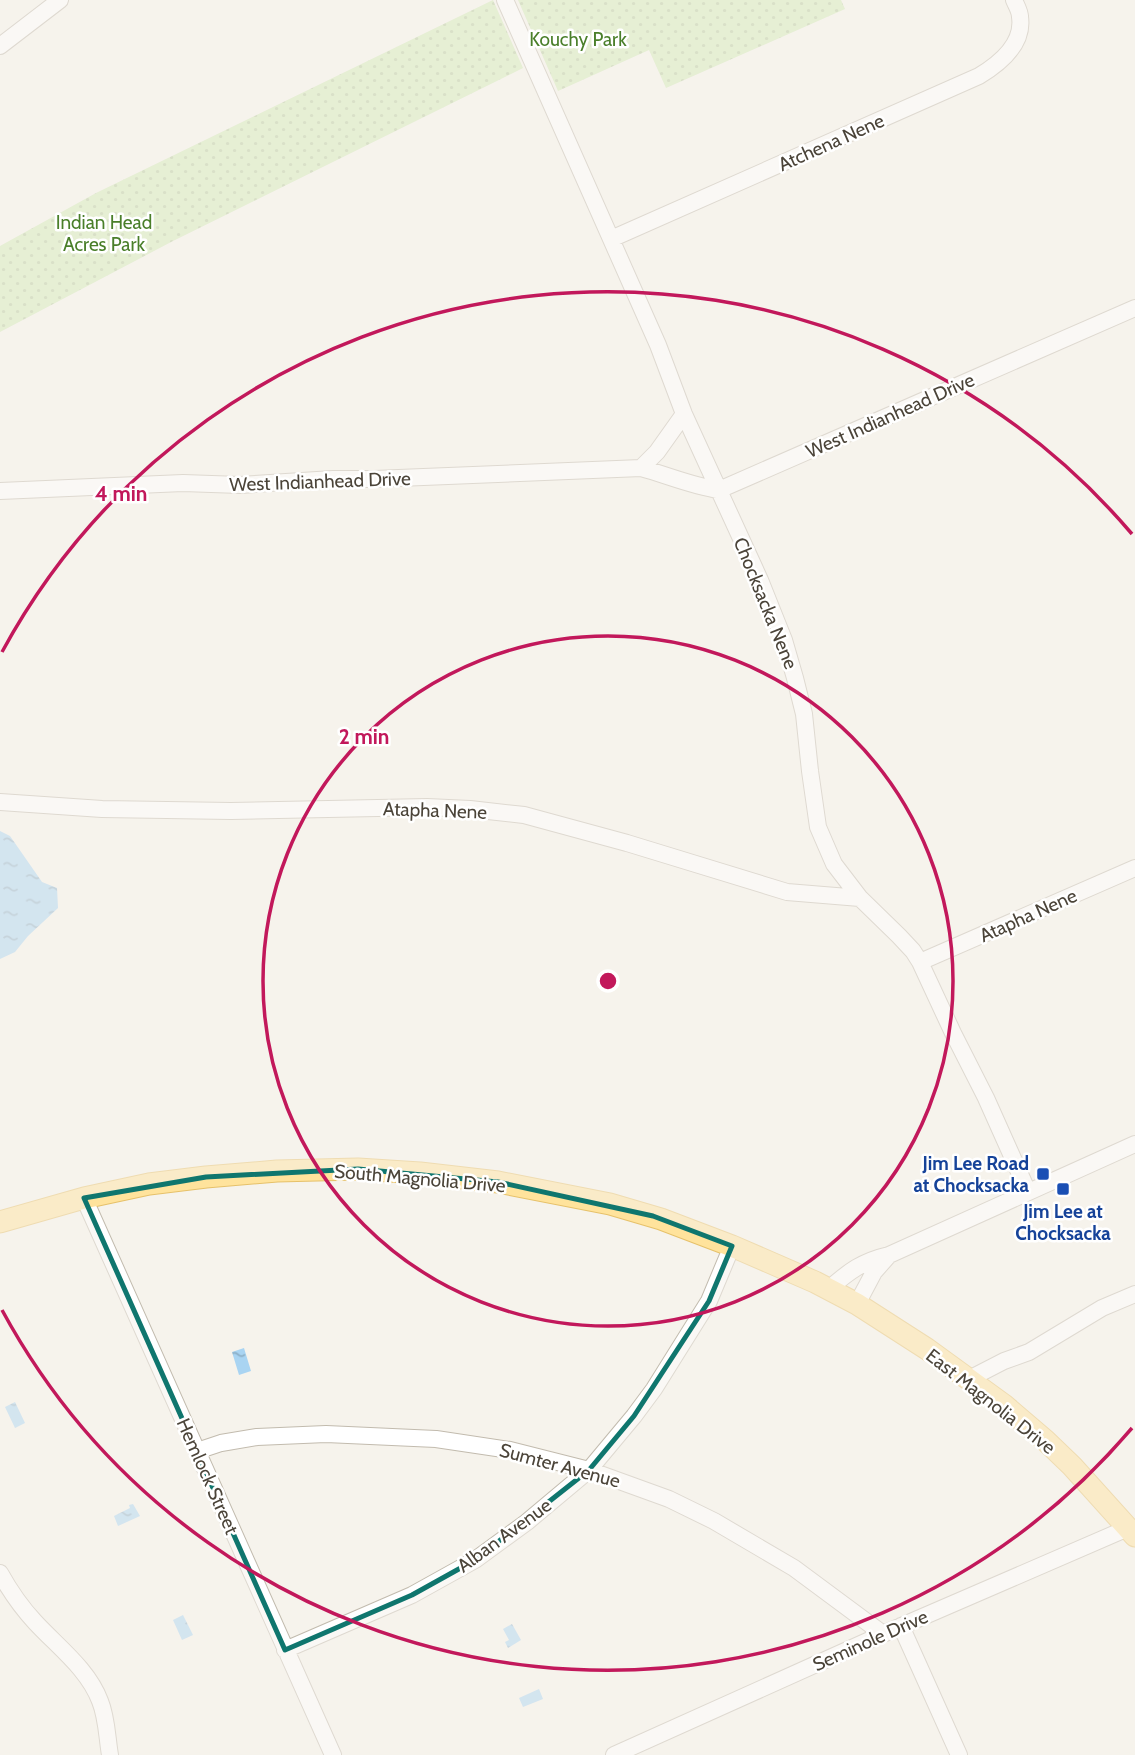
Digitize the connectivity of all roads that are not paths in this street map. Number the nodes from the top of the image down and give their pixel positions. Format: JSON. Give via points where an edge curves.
{"nodes":[{"id":1,"x":60,"y":0,"type":"edge"},
{"id":2,"x":505,"y":0,"type":"edge"},
{"id":3,"x":1014,"y":0,"type":"edge"},
{"id":4,"x":0,"y":46,"type":"edge"},
{"id":5,"x":611,"y":239,"type":"junction"},
{"id":6,"x":1135,"y":308,"type":"edge"},
{"id":7,"x":684,"y":414,"type":"junction"},
{"id":8,"x":641,"y":468,"type":"junction"},
{"id":9,"x":719,"y":490,"type":"junction"},
{"id":10,"x":0,"y":491,"type":"edge"},
{"id":11,"x":0,"y":802,"type":"edge"},
{"id":12,"x":1135,"y":868,"type":"edge"},
{"id":13,"x":860,"y":898,"type":"junction"},
{"id":14,"x":920,"y":962,"type":"junction"},
{"id":15,"x":1135,"y":1144,"type":"edge"},
{"id":16,"x":1028,"y":1192,"type":"junction"},
{"id":17,"x":84,"y":1198,"type":"junction"},
{"id":18,"x":0,"y":1222,"type":"edge"},
{"id":19,"x":732,"y":1246,"type":"junction"},
{"id":20,"x":889,"y":1255,"type":"junction"},
{"id":21,"x":829,"y":1289,"type":"junction"},
{"id":22,"x":1135,"y":1294,"type":"edge"},
{"id":23,"x":857,"y":1304,"type":"junction"},
{"id":24,"x":970,"y":1379,"type":"junction"},
{"id":25,"x":197,"y":1451,"type":"junction"},
{"id":26,"x":589,"y":1470,"type":"junction"},
{"id":27,"x":1132,"y":1532,"type":"edge"},
{"id":28,"x":0,"y":1573,"type":"edge"},
{"id":29,"x":901,"y":1626,"type":"junction"},
{"id":30,"x":883,"y":1634,"type":"junction"},
{"id":31,"x":285,"y":1650,"type":"junction"},
{"id":32,"x":110,"y":1755,"type":"edge"},
{"id":33,"x":333,"y":1755,"type":"edge"},
{"id":34,"x":614,"y":1755,"type":"edge"},
{"id":35,"x":959,"y":1755,"type":"edge"}],
"edges":[{"from":1,"to":4,"type":"street"},
{"from":2,"to":5,"type":"street","name":"Chocksacka Nene"},
{"from":3,"to":5,"type":"street","name":"Atchena Nene","via":[[1020,17],[1014,43],[997,65],[979,76]]},
{"from":5,"to":7,"type":"street","name":"Chocksacka Nene"},
{"from":6,"to":9,"type":"street","name":"West Indianhead Drive"},
{"from":7,"to":8,"type":"street"},
{"from":7,"to":9,"type":"street","name":"Chocksacka Nene"},
{"from":8,"to":9,"type":"street","name":"West Indianhead Drive"},
{"from":8,"to":10,"type":"street","name":"West Indianhead Drive"},
{"from":9,"to":13,"type":"street","name":"Chocksacka Nene","via":[[792,665],[804,713],[818,827],[834,864]]},
{"from":11,"to":13,"type":"street","name":"Atapha Nene","via":[[230,811],[427,807],[524,815],[787,892]]},
{"from":12,"to":14,"type":"street","name":"Atapha Nene"},
{"from":13,"to":14,"type":"street","name":"Chocksacka Nene"},
{"from":14,"to":16,"type":"street","name":"Chocksacka Nene"},
{"from":15,"to":16,"type":"street"},
{"from":16,"to":20,"type":"street"},
{"from":17,"to":18,"type":"main road","name":"South Magnolia Drive"},
{"from":17,"to":19,"type":"main road","name":"South Magnolia Drive","via":[[149,1184],[278,1171],[420,1173],[498,1182],[610,1204]]},
{"from":17,"to":25,"type":"street","name":"Hemlock Street"},
{"from":19,"to":21,"type":"main road","name":"South Magnolia Drive"},
{"from":19,"to":26,"type":"street","name":"Alban Avenue","via":[[709,1301],[654,1389]]},
{"from":20,"to":21,"type":"street","via":[[870,1260]]},
{"from":20,"to":23,"type":"street"},
{"from":21,"to":23,"type":"main road","name":"East Magnolia Drive"},
{"from":22,"to":24,"type":"street"},
{"from":23,"to":24,"type":"main road","name":"East Magnolia Drive"},
{"from":24,"to":27,"type":"main road","name":"East Magnolia Drive","via":[[1046,1441]]},
{"from":25,"to":26,"type":"street","name":"Sumter Avenue","via":[[257,1437],[422,1438],[510,1450]]},
{"from":25,"to":31,"type":"street","name":"Hemlock Street"},
{"from":26,"to":30,"type":"street","name":"Sumter Avenue","via":[[714,1521],[794,1568]]},
{"from":26,"to":31,"type":"street","name":"Alban Avenue","via":[[475,1560],[412,1595]]},
{"from":27,"to":29,"type":"street","name":"Seminole Drive"},
{"from":28,"to":32,"type":"street","via":[[15,1599],[91,1683],[100,1702]]},
{"from":29,"to":30,"type":"street","name":"Seminole Drive"},
{"from":29,"to":35,"type":"street"},
{"from":30,"to":34,"type":"street","name":"Seminole Drive"},
{"from":31,"to":33,"type":"street","name":"Hemlock Street"}]}
